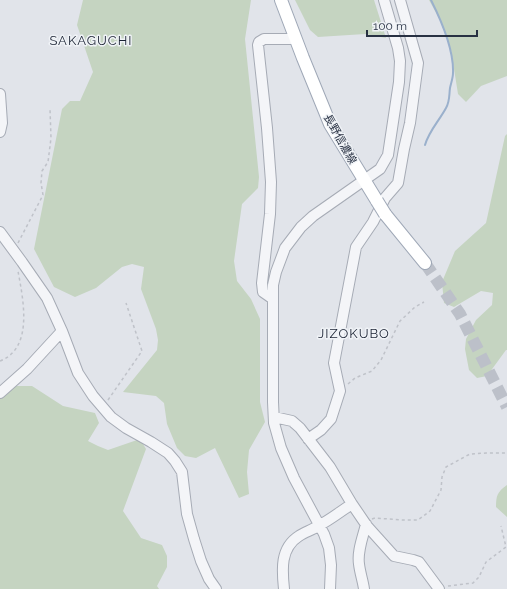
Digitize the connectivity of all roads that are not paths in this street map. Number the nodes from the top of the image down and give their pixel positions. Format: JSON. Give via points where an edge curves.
{"nodes":[{"id":1,"x":281,"y":0,"type":"edge"},
{"id":2,"x":384,"y":0,"type":"edge"},
{"id":3,"x":400,"y":0,"type":"edge"},
{"id":4,"x":296,"y":39,"type":"junction"},
{"id":5,"x":0,"y":94,"type":"edge"},
{"id":6,"x":0,"y":132,"type":"edge"},
{"id":7,"x":364,"y":180,"type":"junction"},
{"id":8,"x":0,"y":232,"type":"edge"},
{"id":9,"x":425,"y":263,"type":"tunnel mouth"},
{"id":10,"x":273,"y":299,"type":"junction"},
{"id":11,"x":62,"y":331,"type":"junction"},
{"id":12,"x":0,"y":393,"type":"edge"},
{"id":13,"x":274,"y":416,"type":"junction"},
{"id":14,"x":308,"y":439,"type":"junction"},
{"id":15,"x":352,"y":504,"type":"junction"},
{"id":16,"x":365,"y":523,"type":"junction"},
{"id":17,"x":320,"y":525,"type":"junction"},
{"id":18,"x":438,"y":588,"type":"edge"},
{"id":19,"x":216,"y":589,"type":"edge"},
{"id":20,"x":284,"y":589,"type":"edge"},
{"id":21,"x":330,"y":589,"type":"edge"},
{"id":22,"x":364,"y":589,"type":"edge"}],
"edges":[{"from":1,"to":4,"type":"main road","name":"長野信濃線"},
{"from":2,"to":7,"type":"street","via":[[398,48],[399,82],[388,155],[380,169]]},
{"from":3,"to":14,"type":"street","via":[[418,64],[398,183],[385,198],[356,247],[334,363],[340,391],[331,419]]},
{"from":4,"to":7,"type":"main road","name":"長野信濃線","via":[[330,124]]},
{"from":4,"to":10,"type":"street","via":[[264,39],[258,45],[271,182],[262,283],[263,292]]},
{"from":5,"to":6,"type":"street"},
{"from":7,"to":9,"type":"main road","name":"長野信濃線","bridge":true,"via":[[385,214]]},
{"from":7,"to":10,"type":"street","via":[[313,216],[292,238],[285,248],[276,272]]},
{"from":8,"to":11,"type":"street","via":[[47,298]]},
{"from":10,"to":13,"type":"street"},
{"from":11,"to":12,"type":"street","via":[[27,369]]},
{"from":11,"to":19,"type":"street","via":[[78,373],[103,408],[126,428],[168,453],[182,472],[187,514],[194,539],[201,561]]},
{"from":13,"to":14,"type":"street","via":[[292,421]]},
{"from":13,"to":17,"type":"street","via":[[282,448],[294,478]]},
{"from":14,"to":15,"type":"street","via":[[330,467]]},
{"from":15,"to":16,"type":"street"},
{"from":15,"to":17,"type":"street"},
{"from":16,"to":18,"type":"street","via":[[394,556],[419,562]]},
{"from":16,"to":22,"type":"street","via":[[358,558]]},
{"from":17,"to":20,"type":"street","via":[[298,537],[288,546],[282,564]]},
{"from":17,"to":21,"type":"street","via":[[329,548]]}]}
